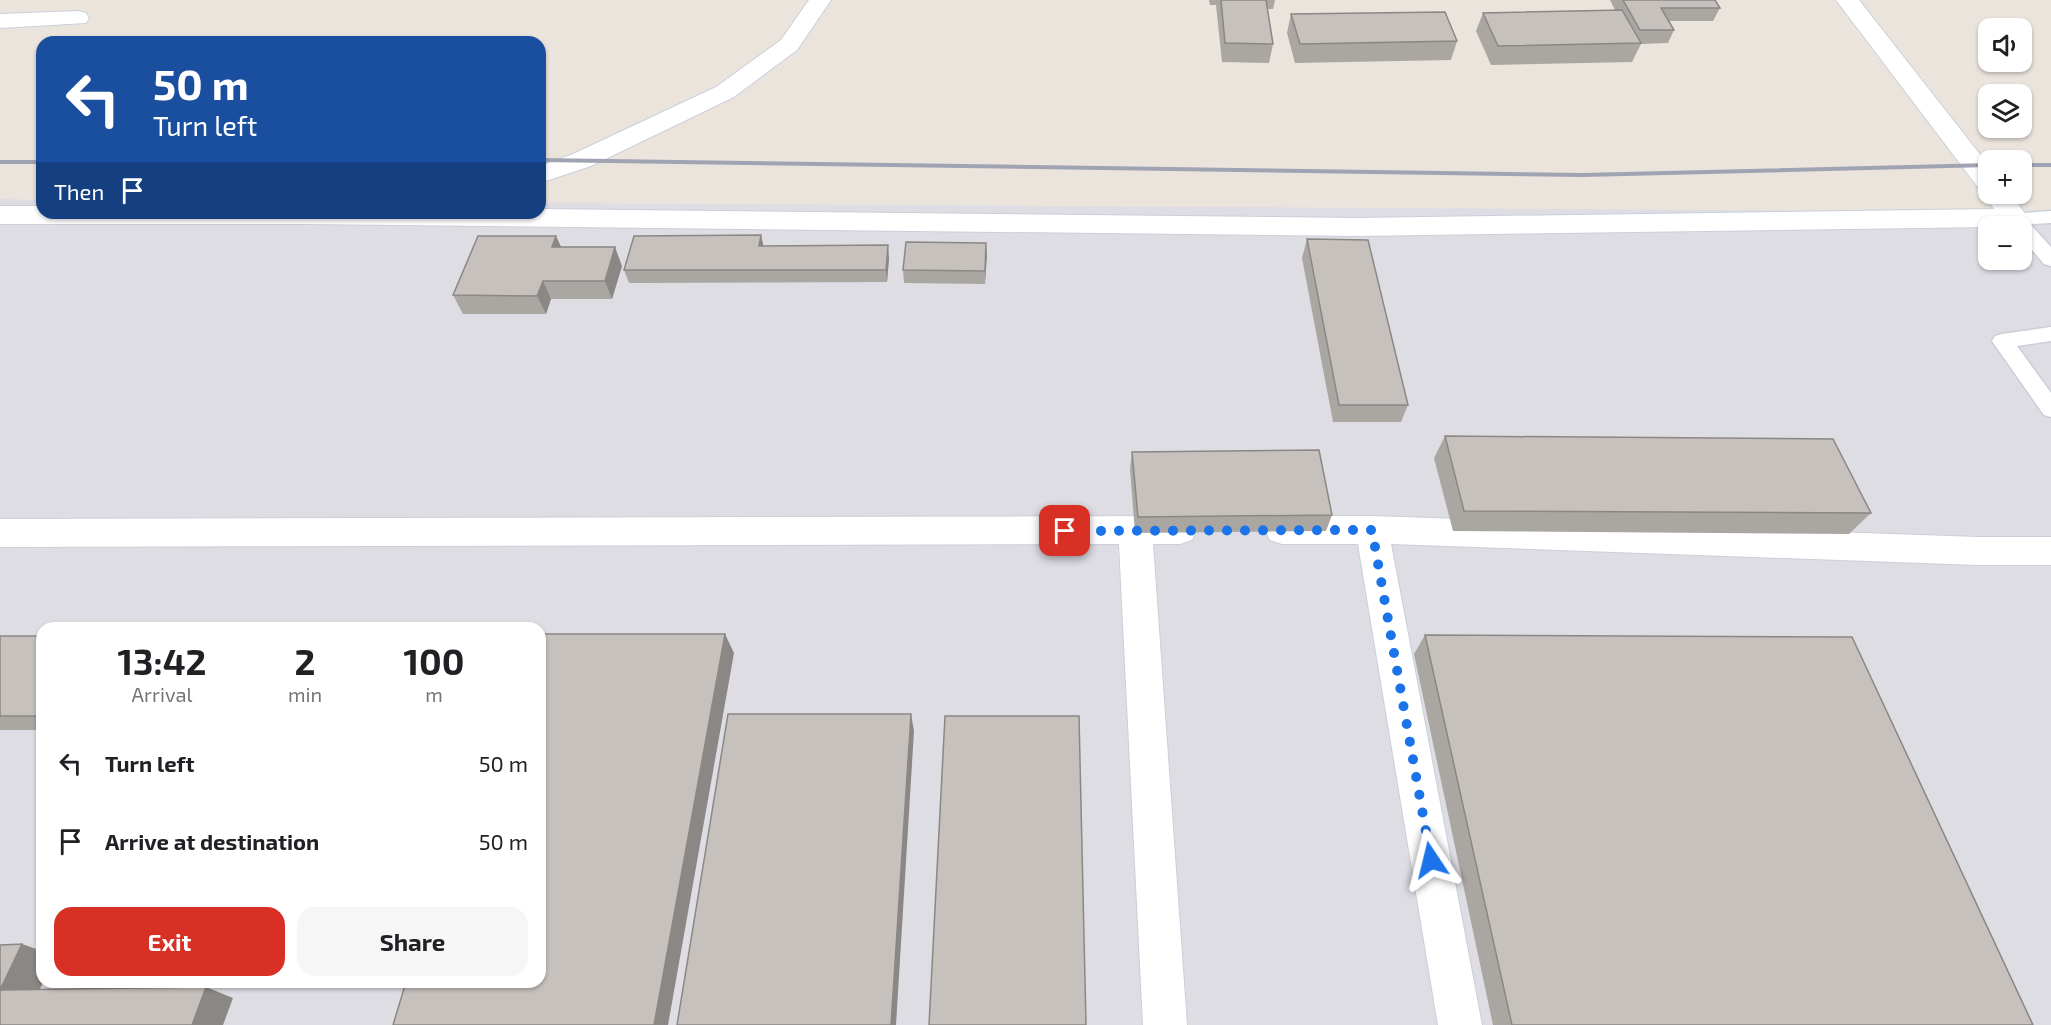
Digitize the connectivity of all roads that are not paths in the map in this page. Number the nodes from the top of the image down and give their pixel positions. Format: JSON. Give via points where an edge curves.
{"nodes":[{"id":1,"x":819,"y":0,"type":"edge"},
{"id":2,"x":1847,"y":0,"type":"edge"},
{"id":3,"x":78,"y":18,"type":"dead end"},
{"id":4,"x":0,"y":21,"type":"edge"},
{"id":5,"x":1978,"y":170,"type":"edge"},
{"id":6,"x":546,"y":173,"type":"edge"},
{"id":7,"x":2004,"y":204,"type":"edge"},
{"id":8,"x":0,"y":215,"type":"edge"},
{"id":9,"x":36,"y":215,"type":"edge"},
{"id":10,"x":2013,"y":216,"type":"edge"},
{"id":11,"x":546,"y":217,"type":"edge"},
{"id":12,"x":2051,"y":217,"type":"edge"},
{"id":13,"x":2032,"y":218,"type":"edge"},
{"id":14,"x":1978,"y":219,"type":"edge"},
{"id":15,"x":2032,"y":237,"type":"edge"},
{"id":16,"x":2051,"y":259,"type":"edge"},
{"id":17,"x":2051,"y":334,"type":"edge"},
{"id":18,"x":2051,"y":409,"type":"edge"},
{"id":19,"x":1136,"y":530,"type":"junction"},
{"id":20,"x":1207,"y":530,"type":"edge"},
{"id":21,"x":1254,"y":530,"type":"edge"},
{"id":22,"x":1372,"y":530,"type":"junction"},
{"id":23,"x":0,"y":532,"type":"edge"},
{"id":24,"x":2051,"y":551,"type":"edge"},
{"id":25,"x":1165,"y":1025,"type":"edge"},
{"id":26,"x":1460,"y":1025,"type":"edge"}],
"edges":[{"from":1,"to":6,"type":"street","via":[[789,45],[725,92],[582,160]]},
{"from":2,"to":5,"type":"street"},
{"from":3,"to":4,"type":"street"},
{"from":7,"to":10,"type":"street"},
{"from":8,"to":9,"type":"street"},
{"from":11,"to":14,"type":"street","via":[[1356,227]]},
{"from":12,"to":13,"type":"lane"},
{"from":15,"to":16,"type":"lane"},
{"from":17,"to":18,"type":"lane","via":[[2002,342]]},
{"from":19,"to":20,"type":"street"},
{"from":19,"to":23,"type":"street"},
{"from":19,"to":25,"type":"street"},
{"from":21,"to":22,"type":"street"},
{"from":22,"to":24,"type":"street"},
{"from":22,"to":26,"type":"street"}]}
